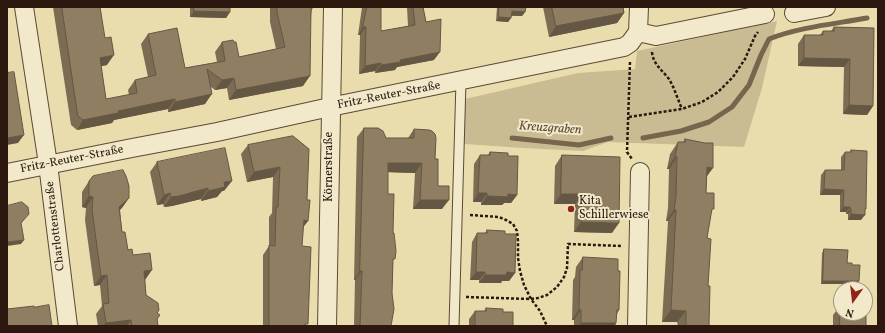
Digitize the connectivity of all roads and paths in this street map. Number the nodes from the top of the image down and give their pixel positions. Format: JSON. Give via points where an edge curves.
{"nodes":[{"id":1,"x":24,"y":7,"type":"edge"},
{"id":2,"x":333,"y":7,"type":"edge"},
{"id":3,"x":639,"y":7,"type":"edge"},
{"id":4,"x":826,"y":7,"type":"edge"},
{"id":5,"x":794,"y":13,"type":"dead end"},
{"id":6,"x":764,"y":21,"type":"joint"},
{"id":7,"x":644,"y":33,"type":"junction"},
{"id":8,"x":624,"y":47,"type":"junction"},
{"id":9,"x":461,"y":81,"type":"junction"},
{"id":10,"x":330,"y":107,"type":"junction"},
{"id":11,"x":682,"y":109,"type":"junction"},
{"id":12,"x":629,"y":116,"type":"junction"},
{"id":13,"x":48,"y":164,"type":"junction"},
{"id":14,"x":640,"y":172,"type":"joint"},
{"id":15,"x":7,"y":173,"type":"edge"},
{"id":16,"x":457,"y":215,"type":"junction"},
{"id":17,"x":624,"y":246,"type":"dead end"},
{"id":18,"x":455,"y":297,"type":"junction"},
{"id":19,"x":531,"y":299,"type":"junction"},
{"id":20,"x":68,"y":326,"type":"edge"},
{"id":21,"x":327,"y":326,"type":"edge"},
{"id":22,"x":454,"y":326,"type":"edge"},
{"id":23,"x":546,"y":326,"type":"edge"},
{"id":24,"x":638,"y":326,"type":"edge"}],
"edges":[{"from":1,"to":13,"type":"street","name":"Charlottenstraße"},
{"from":2,"to":10,"type":"street","name":"Körnerstraße"},
{"from":3,"to":7,"type":"street"},
{"from":4,"to":5,"type":"street"},
{"from":6,"to":7,"type":"street","via":[[656,36]]},
{"from":6,"to":11,"type":"path","via":[[733,78],[702,102]]},
{"from":7,"to":8,"type":"street"},
{"from":7,"to":11,"type":"path","via":[[657,66],[669,79]]},
{"from":8,"to":9,"type":"street","name":"Fritz-Reuter-Straße"},
{"from":8,"to":12,"type":"path","via":[[630,59]]},
{"from":9,"to":10,"type":"street","name":"Fritz-Reuter-Straße"},
{"from":9,"to":16,"type":"lane"},
{"from":10,"to":13,"type":"street","name":"Fritz-Reuter-Straße","via":[[217,132]]},
{"from":10,"to":21,"type":"street","name":"Körnerstraße"},
{"from":11,"to":12,"type":"path"},
{"from":12,"to":14,"type":"path","via":[[627,152]]},
{"from":13,"to":15,"type":"street","name":"Fritz-Reuter-Straße"},
{"from":13,"to":20,"type":"street","name":"Charlottenstraße"},
{"from":14,"to":24,"type":"street"},
{"from":16,"to":18,"type":"lane"},
{"from":16,"to":19,"type":"path","via":[[499,217],[513,224],[517,231],[520,271]]},
{"from":17,"to":19,"type":"path","via":[[568,244],[564,277],[547,295]]},
{"from":18,"to":19,"type":"path"},
{"from":18,"to":22,"type":"lane"},
{"from":19,"to":23,"type":"path","via":[[540,311]]}]}
